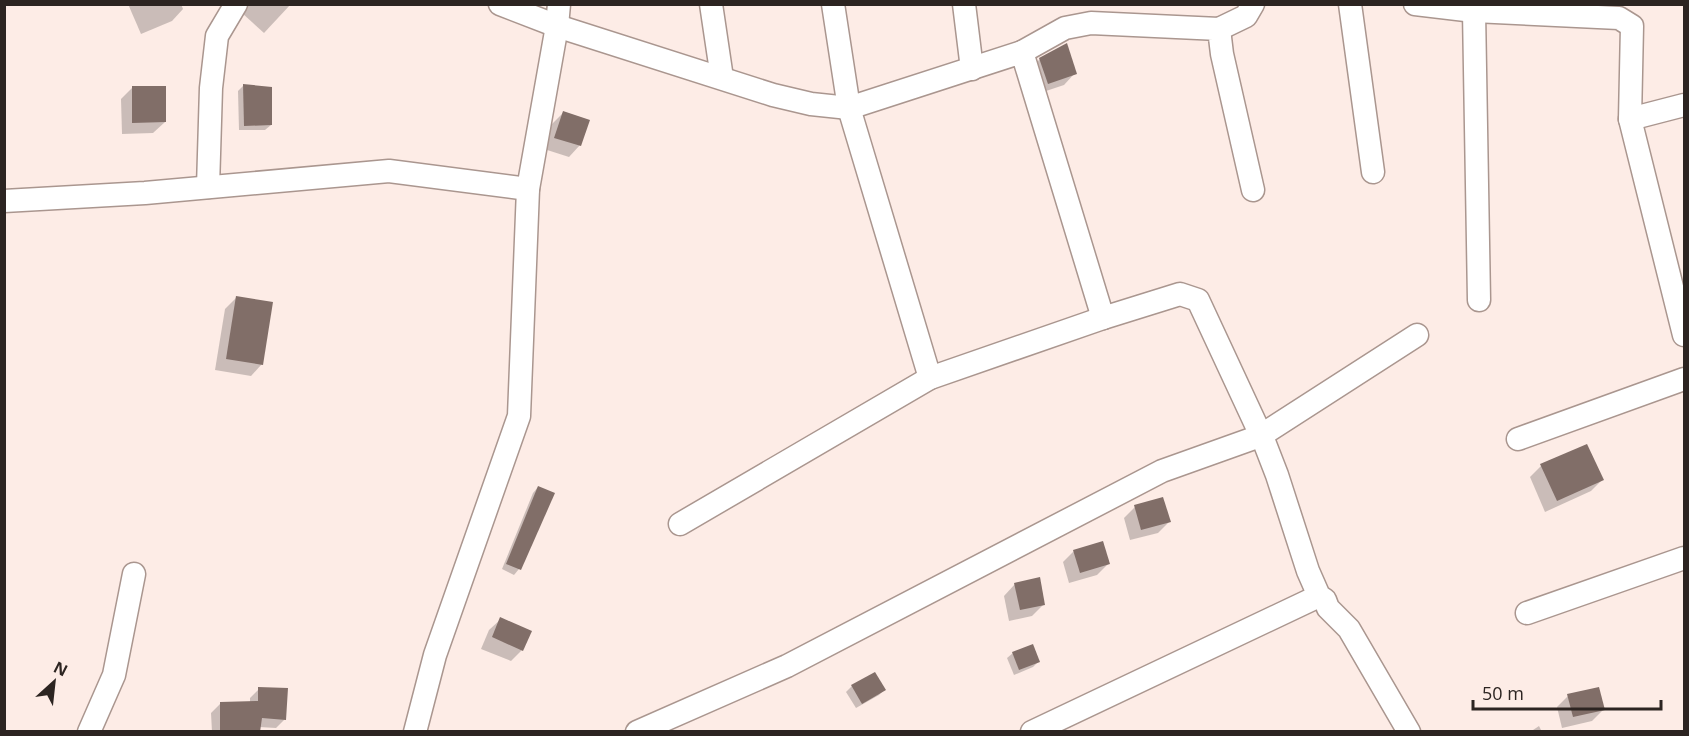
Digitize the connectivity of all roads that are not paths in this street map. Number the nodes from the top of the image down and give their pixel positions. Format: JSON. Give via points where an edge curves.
{"nodes":[{"id":1,"x":236,"y":4,"type":"edge"},
{"id":2,"x":500,"y":4,"type":"edge"},
{"id":3,"x":711,"y":4,"type":"edge"},
{"id":4,"x":833,"y":4,"type":"edge"},
{"id":5,"x":964,"y":4,"type":"edge"},
{"id":6,"x":1253,"y":4,"type":"edge"},
{"id":7,"x":1350,"y":4,"type":"edge"},
{"id":8,"x":1415,"y":4,"type":"edge"},
{"id":9,"x":1474,"y":11,"type":"junction"},
{"id":10,"x":1090,"y":14,"type":"edge"},
{"id":11,"x":558,"y":15,"type":"edge"},
{"id":12,"x":1219,"y":29,"type":"junction"},
{"id":13,"x":1022,"y":51,"type":"junction"},
{"id":14,"x":972,"y":69,"type":"junction"},
{"id":15,"x":722,"y":78,"type":"junction"},
{"id":16,"x":1684,"y":105,"type":"edge"},
{"id":17,"x":849,"y":108,"type":"junction"},
{"id":18,"x":1630,"y":119,"type":"junction"},
{"id":19,"x":1372,"y":172,"type":"dead end"},
{"id":20,"x":208,"y":187,"type":"junction"},
{"id":21,"x":528,"y":189,"type":"junction"},
{"id":22,"x":1253,"y":190,"type":"dead end"},
{"id":23,"x":4,"y":201,"type":"edge"},
{"id":24,"x":1479,"y":300,"type":"dead end"},
{"id":25,"x":1103,"y":318,"type":"junction"},
{"id":26,"x":1417,"y":335,"type":"dead end"},
{"id":27,"x":1684,"y":335,"type":"edge"},
{"id":28,"x":930,"y":378,"type":"junction"},
{"id":29,"x":1684,"y":378,"type":"edge"},
{"id":30,"x":1260,"y":436,"type":"junction"},
{"id":31,"x":1518,"y":439,"type":"dead end"},
{"id":32,"x":680,"y":524,"type":"dead end"},
{"id":33,"x":1684,"y":558,"type":"edge"},
{"id":34,"x":134,"y":574,"type":"dead end"},
{"id":35,"x":1319,"y":596,"type":"junction"},
{"id":36,"x":1527,"y":613,"type":"dead end"},
{"id":37,"x":89,"y":732,"type":"edge"},
{"id":38,"x":415,"y":732,"type":"edge"},
{"id":39,"x":638,"y":732,"type":"edge"},
{"id":40,"x":1032,"y":732,"type":"edge"},
{"id":41,"x":1409,"y":732,"type":"edge"}],
"edges":[{"from":1,"to":20,"type":"street","via":[[217,36]]},
{"from":2,"to":11,"type":"street"},
{"from":3,"to":15,"type":"street"},
{"from":4,"to":17,"type":"street"},
{"from":5,"to":14,"type":"street"},
{"from":6,"to":12,"type":"street","via":[[1246,16]]},
{"from":7,"to":19,"type":"street"},
{"from":8,"to":9,"type":"street"},
{"from":9,"to":18,"type":"street","via":[[1619,18],[1632,26]]},
{"from":9,"to":24,"type":"street"},
{"from":10,"to":12,"type":"street"},
{"from":10,"to":13,"type":"street"},
{"from":11,"to":15,"type":"street"},
{"from":11,"to":21,"type":"street"},
{"from":12,"to":22,"type":"street"},
{"from":13,"to":14,"type":"street"},
{"from":13,"to":25,"type":"street"},
{"from":14,"to":17,"type":"street"},
{"from":15,"to":17,"type":"street","via":[[773,95]]},
{"from":16,"to":18,"type":"street"},
{"from":17,"to":28,"type":"street"},
{"from":18,"to":27,"type":"street"},
{"from":20,"to":21,"type":"street","via":[[389,171]]},
{"from":20,"to":23,"type":"street"},
{"from":21,"to":38,"type":"street","via":[[519,416],[435,655]]},
{"from":25,"to":28,"type":"street"},
{"from":25,"to":30,"type":"street","via":[[1180,294],[1198,300]]},
{"from":26,"to":30,"type":"street"},
{"from":28,"to":32,"type":"street"},
{"from":29,"to":31,"type":"street"},
{"from":30,"to":35,"type":"street"},
{"from":30,"to":39,"type":"street","via":[[1162,471],[787,666]]},
{"from":33,"to":36,"type":"street"},
{"from":34,"to":37,"type":"street","via":[[114,675]]},
{"from":35,"to":40,"type":"street"},
{"from":35,"to":41,"type":"street","via":[[1349,629]]}]}
